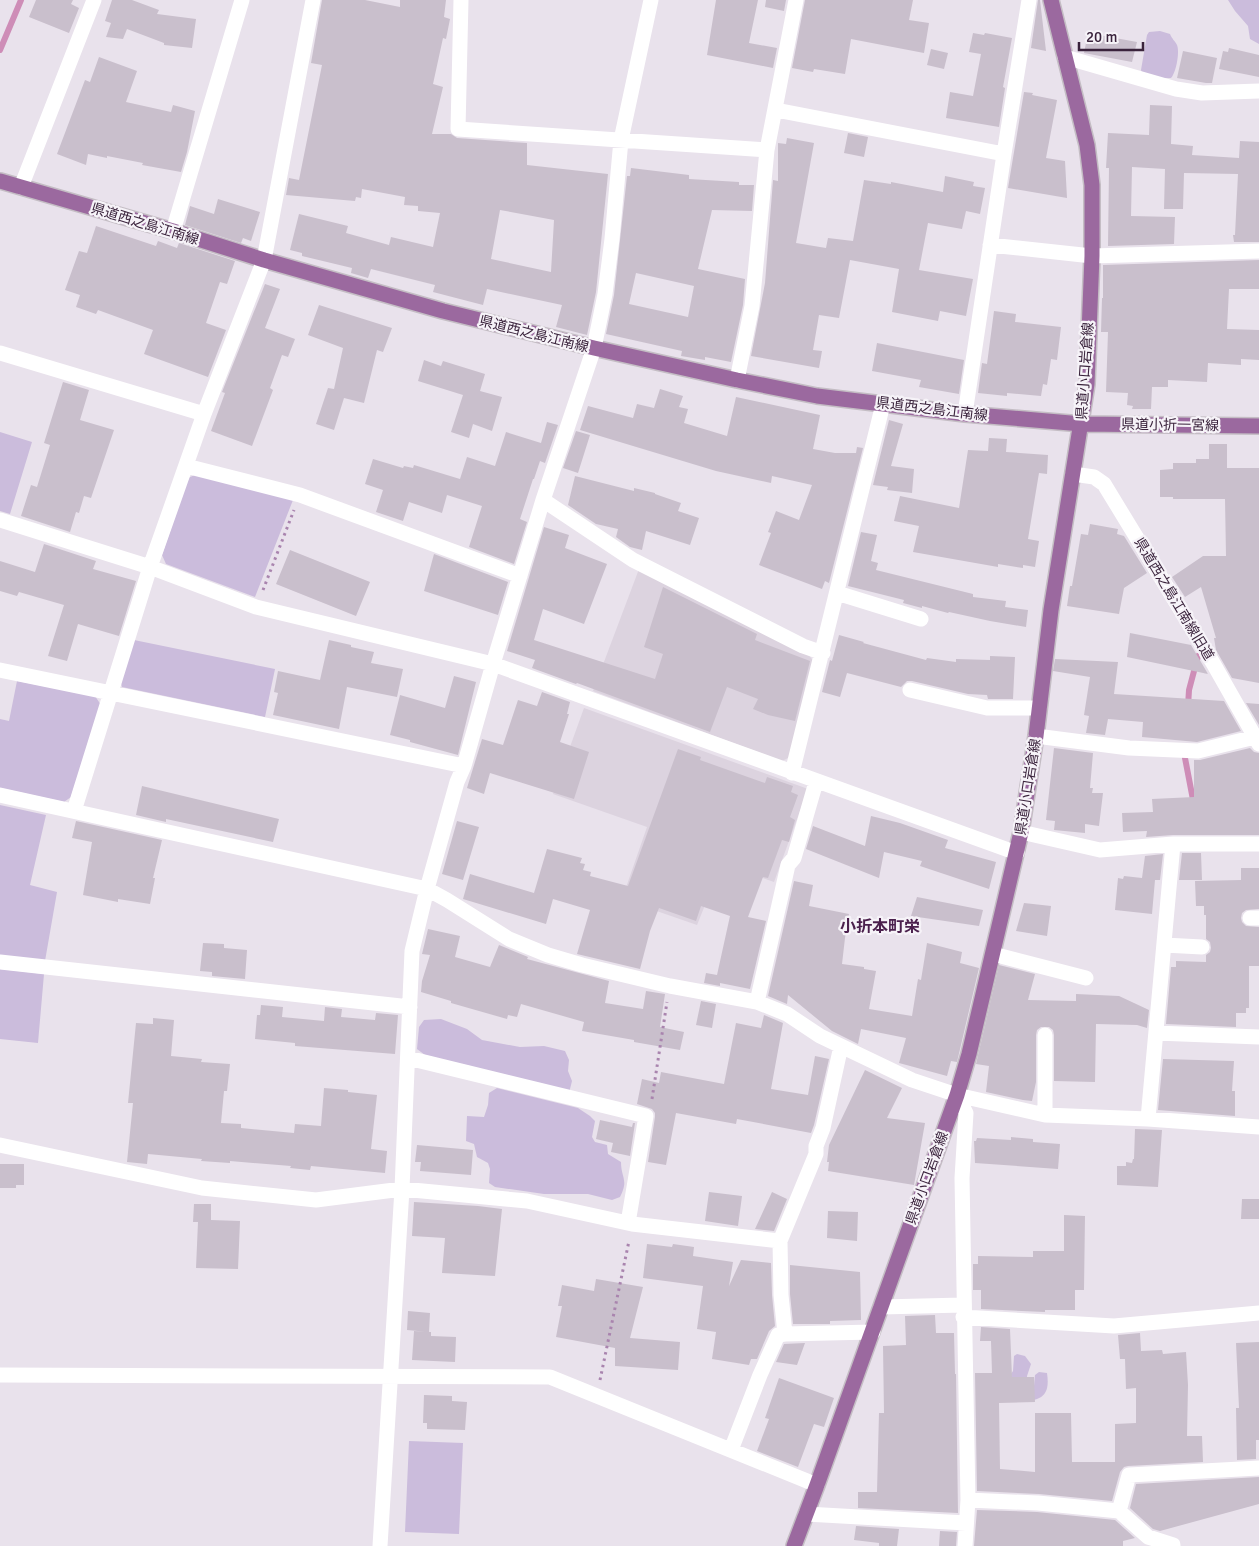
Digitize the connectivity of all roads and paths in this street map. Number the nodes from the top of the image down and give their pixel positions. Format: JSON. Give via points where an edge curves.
{"nodes":[{"id":1,"x":94,"y":0,"type":"edge"},
{"id":2,"x":242,"y":0,"type":"edge"},
{"id":3,"x":313,"y":0,"type":"edge"},
{"id":4,"x":461,"y":0,"type":"edge"},
{"id":5,"x":652,"y":0,"type":"edge"},
{"id":6,"x":796,"y":0,"type":"edge"},
{"id":7,"x":1029,"y":0,"type":"edge"},
{"id":8,"x":1051,"y":0,"type":"edge"},
{"id":9,"x":1065,"y":57,"type":"junction"},
{"id":10,"x":1259,"y":91,"type":"edge"},
{"id":11,"x":776,"y":110,"type":"junction"},
{"id":12,"x":621,"y":140,"type":"junction"},
{"id":13,"x":767,"y":150,"type":"junction"},
{"id":14,"x":1004,"y":154,"type":"junction"},
{"id":15,"x":0,"y":181,"type":"edge"},
{"id":16,"x":21,"y":187,"type":"junction"},
{"id":17,"x":172,"y":231,"type":"junction"},
{"id":18,"x":990,"y":245,"type":"junction"},
{"id":19,"x":1259,"y":251,"type":"edge"},
{"id":20,"x":1092,"y":256,"type":"junction"},
{"id":21,"x":264,"y":260,"type":"junction"},
{"id":22,"x":594,"y":348,"type":"junction"},
{"id":23,"x":0,"y":354,"type":"edge"},
{"id":24,"x":737,"y":380,"type":"junction"},
{"id":25,"x":883,"y":404,"type":"junction"},
{"id":26,"x":204,"y":414,"type":"junction"},
{"id":27,"x":965,"y":414,"type":"junction"},
{"id":28,"x":1082,"y":424,"type":"junction"},
{"id":29,"x":1259,"y":426,"type":"edge"},
{"id":30,"x":186,"y":466,"type":"junction"},
{"id":31,"x":1072,"y":474,"type":"junction"},
{"id":32,"x":300,"y":496,"type":"junction"},
{"id":33,"x":543,"y":500,"type":"junction"},
{"id":34,"x":0,"y":520,"type":"edge"},
{"id":35,"x":150,"y":567,"type":"junction"},
{"id":36,"x":520,"y":576,"type":"junction"},
{"id":37,"x":837,"y":593,"type":"junction"},
{"id":38,"x":256,"y":607,"type":"junction"},
{"id":39,"x":921,"y":618,"type":"dead end"},
{"id":40,"x":823,"y":652,"type":"junction"},
{"id":41,"x":493,"y":664,"type":"junction"},
{"id":42,"x":0,"y":670,"type":"edge"},
{"id":43,"x":910,"y":690,"type":"dead end"},
{"id":44,"x":111,"y":693,"type":"junction"},
{"id":45,"x":1039,"y":708,"type":"junction"},
{"id":46,"x":1036,"y":736,"type":"junction"},
{"id":47,"x":1257,"y":741,"type":"edge"},
{"id":48,"x":464,"y":766,"type":"junction"},
{"id":49,"x":792,"y":773,"type":"junction"},
{"id":50,"x":816,"y":782,"type":"junction"},
{"id":51,"x":0,"y":795,"type":"edge"},
{"id":52,"x":74,"y":811,"type":"junction"},
{"id":53,"x":1021,"y":832,"type":"junction"},
{"id":54,"x":1173,"y":844,"type":"junction"},
{"id":55,"x":1259,"y":844,"type":"edge"},
{"id":56,"x":1017,"y":853,"type":"junction"},
{"id":57,"x":426,"y":889,"type":"junction"},
{"id":58,"x":1164,"y":945,"type":"junction"},
{"id":59,"x":1202,"y":947,"type":"dead end"},
{"id":60,"x":993,"y":954,"type":"junction"},
{"id":61,"x":0,"y":962,"type":"edge"},
{"id":62,"x":1086,"y":978,"type":"dead end"},
{"id":63,"x":670,"y":986,"type":"junction"},
{"id":64,"x":757,"y":1002,"type":"junction"},
{"id":65,"x":410,"y":1006,"type":"junction"},
{"id":66,"x":1156,"y":1032,"type":"junction"},
{"id":67,"x":1045,"y":1035,"type":"dead end"},
{"id":68,"x":1259,"y":1037,"type":"edge"},
{"id":69,"x":841,"y":1046,"type":"junction"},
{"id":70,"x":408,"y":1058,"type":"junction"},
{"id":71,"x":957,"y":1095,"type":"junction"},
{"id":72,"x":1044,"y":1115,"type":"junction"},
{"id":73,"x":646,"y":1116,"type":"junction"},
{"id":74,"x":1148,"y":1120,"type":"junction"},
{"id":75,"x":1259,"y":1127,"type":"edge"},
{"id":76,"x":0,"y":1145,"type":"edge"},
{"id":77,"x":402,"y":1189,"type":"junction"},
{"id":78,"x":630,"y":1223,"type":"junction"},
{"id":79,"x":780,"y":1241,"type":"junction"},
{"id":80,"x":881,"y":1307,"type":"junction"},
{"id":81,"x":963,"y":1311,"type":"junction"},
{"id":82,"x":1259,"y":1313,"type":"edge"},
{"id":83,"x":873,"y":1332,"type":"junction"},
{"id":84,"x":785,"y":1334,"type":"junction"},
{"id":85,"x":0,"y":1375,"type":"edge"},
{"id":86,"x":390,"y":1376,"type":"junction"},
{"id":87,"x":597,"y":1396,"type":"junction"},
{"id":88,"x":731,"y":1450,"type":"junction"},
{"id":89,"x":1259,"y":1468,"type":"edge"},
{"id":90,"x":817,"y":1485,"type":"junction"},
{"id":91,"x":968,"y":1500,"type":"junction"},
{"id":92,"x":1119,"y":1511,"type":"junction"},
{"id":93,"x":806,"y":1514,"type":"junction"},
{"id":94,"x":966,"y":1523,"type":"junction"},
{"id":95,"x":380,"y":1546,"type":"edge"},
{"id":96,"x":794,"y":1546,"type":"edge"},
{"id":97,"x":965,"y":1546,"type":"edge"},
{"id":98,"x":1173,"y":1546,"type":"edge"}],
"edges":[{"from":1,"to":16,"type":"street"},
{"from":2,"to":17,"type":"street"},
{"from":3,"to":21,"type":"street"},
{"from":4,"to":12,"type":"street","via":[[458,129]]},
{"from":5,"to":12,"type":"street"},
{"from":6,"to":11,"type":"street"},
{"from":7,"to":14,"type":"street"},
{"from":8,"to":9,"type":"main road","name":"県道小口岩倉線"},
{"from":9,"to":10,"type":"street","via":[[1176,89],[1202,93]]},
{"from":9,"to":20,"type":"main road","name":"県道小口岩倉線","via":[[1087,145],[1092,186]]},
{"from":11,"to":13,"type":"street"},
{"from":11,"to":14,"type":"street"},
{"from":12,"to":13,"type":"street"},
{"from":12,"to":22,"type":"street","via":[[606,285]]},
{"from":13,"to":24,"type":"street","via":[[752,306]]},
{"from":14,"to":18,"type":"street"},
{"from":15,"to":16,"type":"main road","name":"県道西之島江南線"},
{"from":16,"to":17,"type":"main road","name":"県道西之島江南線"},
{"from":17,"to":21,"type":"main road","name":"県道西之島江南線"},
{"from":18,"to":20,"type":"street"},
{"from":18,"to":27,"type":"street"},
{"from":19,"to":20,"type":"street"},
{"from":20,"to":28,"type":"main road","name":"県道小口岩倉線","via":[[1087,384]]},
{"from":21,"to":22,"type":"main road","name":"県道西之島江南線","via":[[443,311]]},
{"from":21,"to":26,"type":"street"},
{"from":22,"to":24,"type":"main road","name":"県道西之島江南線"},
{"from":22,"to":33,"type":"street"},
{"from":23,"to":26,"type":"street"},
{"from":24,"to":25,"type":"main road","name":"県道西之島江南線","via":[[817,396]]},
{"from":25,"to":27,"type":"main road","name":"県道西之島江南線"},
{"from":25,"to":37,"type":"street"},
{"from":26,"to":30,"type":"street"},
{"from":27,"to":28,"type":"main road","name":"県道西之島江南線"},
{"from":28,"to":29,"type":"main road","name":"県道小折一宮線"},
{"from":28,"to":31,"type":"main road","name":"県道小口岩倉線"},
{"from":30,"to":32,"type":"street"},
{"from":30,"to":35,"type":"street"},
{"from":31,"to":45,"type":"main road","name":"県道小口岩倉線"},
{"from":31,"to":47,"type":"street","name":"県道西之島江南線旧道","via":[[1094,477],[1104,484],[1214,663]]},
{"from":32,"to":36,"type":"street"},
{"from":32,"to":38,"type":"path"},
{"from":33,"to":36,"type":"street"},
{"from":33,"to":40,"type":"street","via":[[633,560],[803,646]]},
{"from":34,"to":35,"type":"street"},
{"from":35,"to":38,"type":"street"},
{"from":35,"to":44,"type":"street"},
{"from":36,"to":41,"type":"street"},
{"from":37,"to":39,"type":"street"},
{"from":37,"to":40,"type":"street"},
{"from":38,"to":41,"type":"street"},
{"from":40,"to":49,"type":"street"},
{"from":41,"to":48,"type":"street"},
{"from":41,"to":49,"type":"street"},
{"from":42,"to":44,"type":"street"},
{"from":43,"to":45,"type":"street","via":[[987,708]]},
{"from":44,"to":48,"type":"street"},
{"from":44,"to":52,"type":"street"},
{"from":45,"to":46,"type":"main road","name":"県道小口岩倉線"},
{"from":46,"to":47,"type":"street","via":[[1129,748],[1198,751]]},
{"from":46,"to":53,"type":"main road","name":"県道小口岩倉線"},
{"from":48,"to":57,"type":"street"},
{"from":49,"to":50,"type":"street"},
{"from":50,"to":56,"type":"street"},
{"from":50,"to":64,"type":"street","via":[[794,858],[788,865]]},
{"from":51,"to":52,"type":"street"},
{"from":52,"to":57,"type":"street"},
{"from":53,"to":54,"type":"street","via":[[1100,850]]},
{"from":53,"to":56,"type":"main road","name":"県道小口岩倉線"},
{"from":54,"to":55,"type":"street"},
{"from":54,"to":58,"type":"street"},
{"from":56,"to":60,"type":"main road","name":"県道小口岩倉線"},
{"from":57,"to":63,"type":"street","via":[[509,939],[548,955]]},
{"from":57,"to":65,"type":"street","via":[[412,951]]},
{"from":58,"to":59,"type":"street"},
{"from":58,"to":66,"type":"street"},
{"from":60,"to":62,"type":"street"},
{"from":60,"to":71,"type":"main road","name":"県道小口岩倉線"},
{"from":61,"to":65,"type":"street"},
{"from":63,"to":64,"type":"street"},
{"from":63,"to":73,"type":"path","via":[[650,1112]]},
{"from":64,"to":69,"type":"street","via":[[787,1014]]},
{"from":65,"to":70,"type":"street"},
{"from":66,"to":68,"type":"street"},
{"from":66,"to":74,"type":"street"},
{"from":67,"to":72,"type":"street"},
{"from":69,"to":71,"type":"street","via":[[912,1080]]},
{"from":69,"to":79,"type":"street","via":[[816,1154]]},
{"from":70,"to":73,"type":"street"},
{"from":70,"to":77,"type":"street"},
{"from":71,"to":72,"type":"street"},
{"from":71,"to":80,"type":"main road","name":"県道小口岩倉線"},
{"from":71,"to":81,"type":"street","via":[[966,1113],[962,1178]]},
{"from":72,"to":74,"type":"street"},
{"from":73,"to":78,"type":"street"},
{"from":74,"to":75,"type":"street"},
{"from":76,"to":77,"type":"street","via":[[202,1188],[316,1200]]},
{"from":77,"to":78,"type":"street","via":[[527,1201]]},
{"from":77,"to":86,"type":"street"},
{"from":78,"to":79,"type":"street"},
{"from":78,"to":87,"type":"path"},
{"from":79,"to":84,"type":"street"},
{"from":80,"to":81,"type":"street"},
{"from":80,"to":83,"type":"main road","name":"県道小口岩倉線"},
{"from":81,"to":82,"type":"street","via":[[1114,1326]]},
{"from":81,"to":91,"type":"street"},
{"from":83,"to":84,"type":"street"},
{"from":83,"to":90,"type":"main road","name":"県道小口岩倉線"},
{"from":84,"to":88,"type":"street","via":[[778,1335]]},
{"from":85,"to":86,"type":"street"},
{"from":86,"to":87,"type":"street","via":[[550,1377]]},
{"from":86,"to":95,"type":"street"},
{"from":87,"to":88,"type":"street"},
{"from":88,"to":90,"type":"street"},
{"from":89,"to":92,"type":"street","via":[[1129,1475]]},
{"from":90,"to":93,"type":"main road","name":"県道小口岩倉線"},
{"from":91,"to":92,"type":"street"},
{"from":91,"to":94,"type":"street"},
{"from":92,"to":98,"type":"street","via":[[1148,1536]]},
{"from":93,"to":94,"type":"street"},
{"from":93,"to":96,"type":"main road","name":"県道小口岩倉線"},
{"from":94,"to":97,"type":"street"}]}
